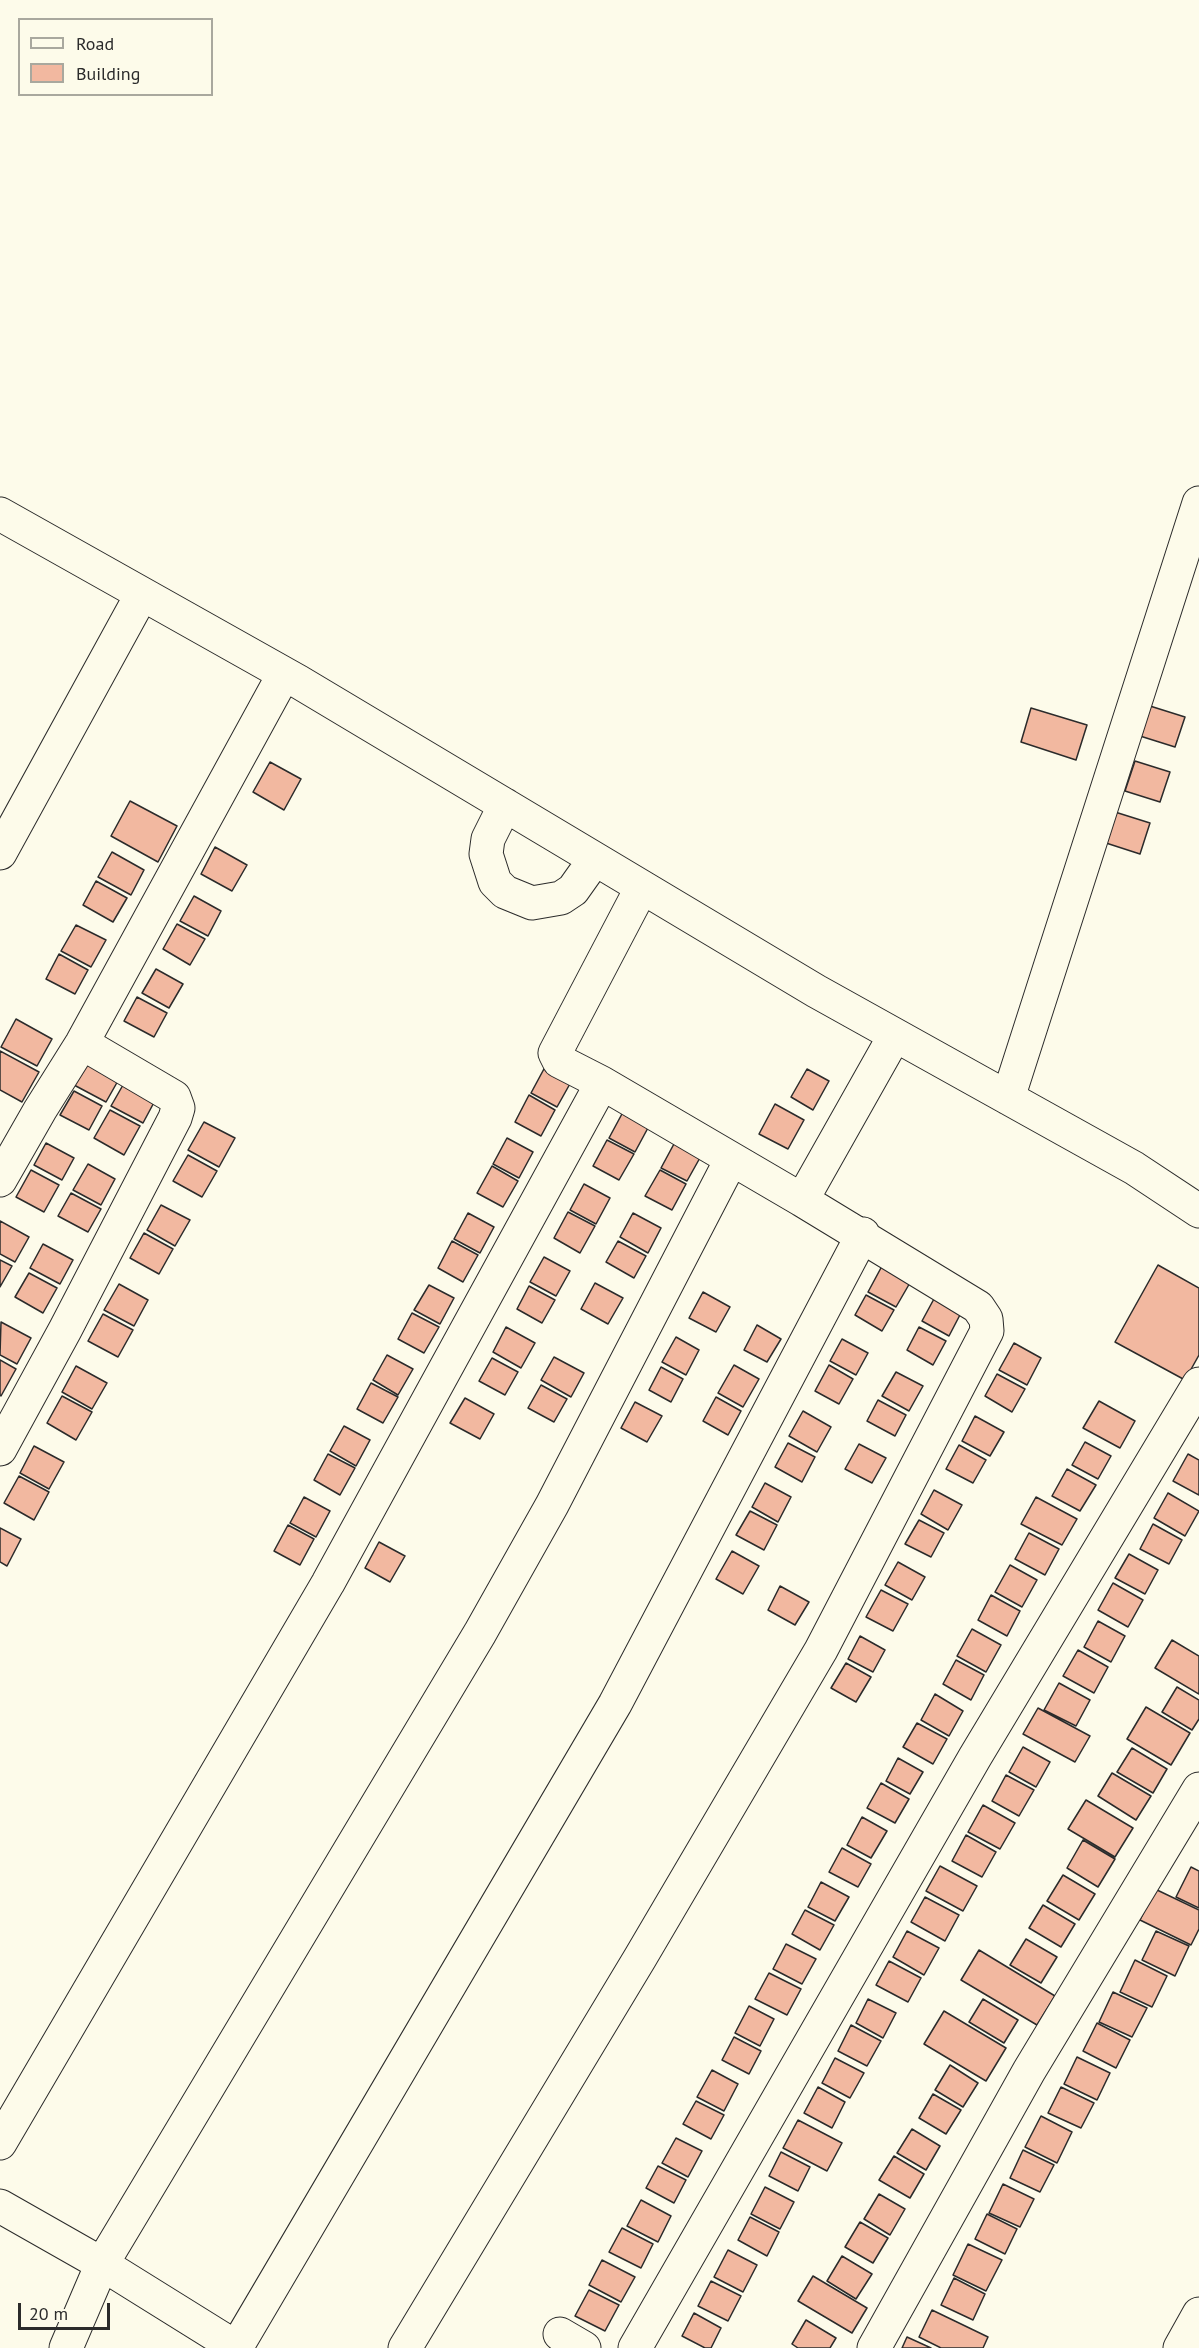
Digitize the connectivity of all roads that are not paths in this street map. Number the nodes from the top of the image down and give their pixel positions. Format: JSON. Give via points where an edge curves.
{"nodes":[{"id":1,"x":1199,"y":503,"type":"edge"},
{"id":2,"x":0,"y":514,"type":"edge"},
{"id":3,"x":142,"y":594,"type":"junction"},
{"id":4,"x":284,"y":674,"type":"junction"},
{"id":5,"x":505,"y":805,"type":"junction"},
{"id":6,"x":0,"y":853,"type":"edge"},
{"id":7,"x":595,"y":859,"type":"junction"},
{"id":8,"x":642,"y":887,"type":"junction"},
{"id":9,"x":895,"y":1035,"type":"junction"},
{"id":10,"x":82,"y":1043,"type":"junction"},
{"id":11,"x":602,"y":1083,"type":"junction"},
{"id":12,"x":1008,"y":1098,"type":"junction"},
{"id":13,"x":731,"y":1160,"type":"junction"},
{"id":14,"x":0,"y":1180,"type":"edge"},
{"id":15,"x":802,"y":1200,"type":"junction"},
{"id":16,"x":1199,"y":1211,"type":"edge"},
{"id":17,"x":863,"y":1234,"type":"junction"},
{"id":18,"x":1199,"y":1384,"type":"edge"},
{"id":19,"x":0,"y":1449,"type":"edge"},
{"id":20,"x":1199,"y":1789,"type":"edge"},
{"id":21,"x":0,"y":2143,"type":"edge"},
{"id":22,"x":0,"y":2206,"type":"edge"},
{"id":23,"x":102,"y":2264,"type":"junction"},
{"id":24,"x":1199,"y":2314,"type":"edge"},
{"id":25,"x":642,"y":2345,"type":"edge"},
{"id":26,"x":66,"y":2348,"type":"edge"},
{"id":27,"x":236,"y":2348,"type":"edge"},
{"id":28,"x":405,"y":2348,"type":"edge"},
{"id":29,"x":874,"y":2348,"type":"edge"},
{"id":30,"x":1180,"y":2348,"type":"edge"}],
"edges":[{"from":1,"to":12,"type":"street"},
{"from":2,"to":3,"type":"street"},
{"from":3,"to":4,"type":"street"},
{"from":3,"to":6,"type":"street"},
{"from":4,"to":5,"type":"street"},
{"from":4,"to":10,"type":"street"},
{"from":5,"to":7,"type":"street"},
{"from":5,"to":7,"type":"street","via":[[488,840],[486,854],[495,882],[505,892],[532,903],[561,898],[573,890]]},
{"from":7,"to":8,"type":"street"},
{"from":8,"to":9,"type":"street"},
{"from":8,"to":11,"type":"street","via":[[555,1053],[559,1061]]},
{"from":9,"to":12,"type":"street"},
{"from":9,"to":15,"type":"street"},
{"from":10,"to":14,"type":"street"},
{"from":10,"to":19,"type":"street","via":[[174,1097],[178,1108]]},
{"from":11,"to":13,"type":"street"},
{"from":11,"to":21,"type":"street","via":[[328,1582]]},
{"from":12,"to":16,"type":"street","via":[[1134,1168]]},
{"from":13,"to":15,"type":"street"},
{"from":13,"to":23,"type":"street","via":[[552,1505],[480,1633]]},
{"from":15,"to":17,"type":"street"},
{"from":17,"to":27,"type":"street","via":[[615,1704]]},
{"from":17,"to":28,"type":"street","via":[[978,1307],[987,1324],[980,1348],[821,1650]]},
{"from":18,"to":25,"type":"street","via":[[969,1767]]},
{"from":20,"to":29,"type":"street","via":[[1029,2071]]},
{"from":22,"to":23,"type":"street"},
{"from":23,"to":26,"type":"street"},
{"from":23,"to":27,"type":"street"},
{"from":24,"to":30,"type":"street"}]}
